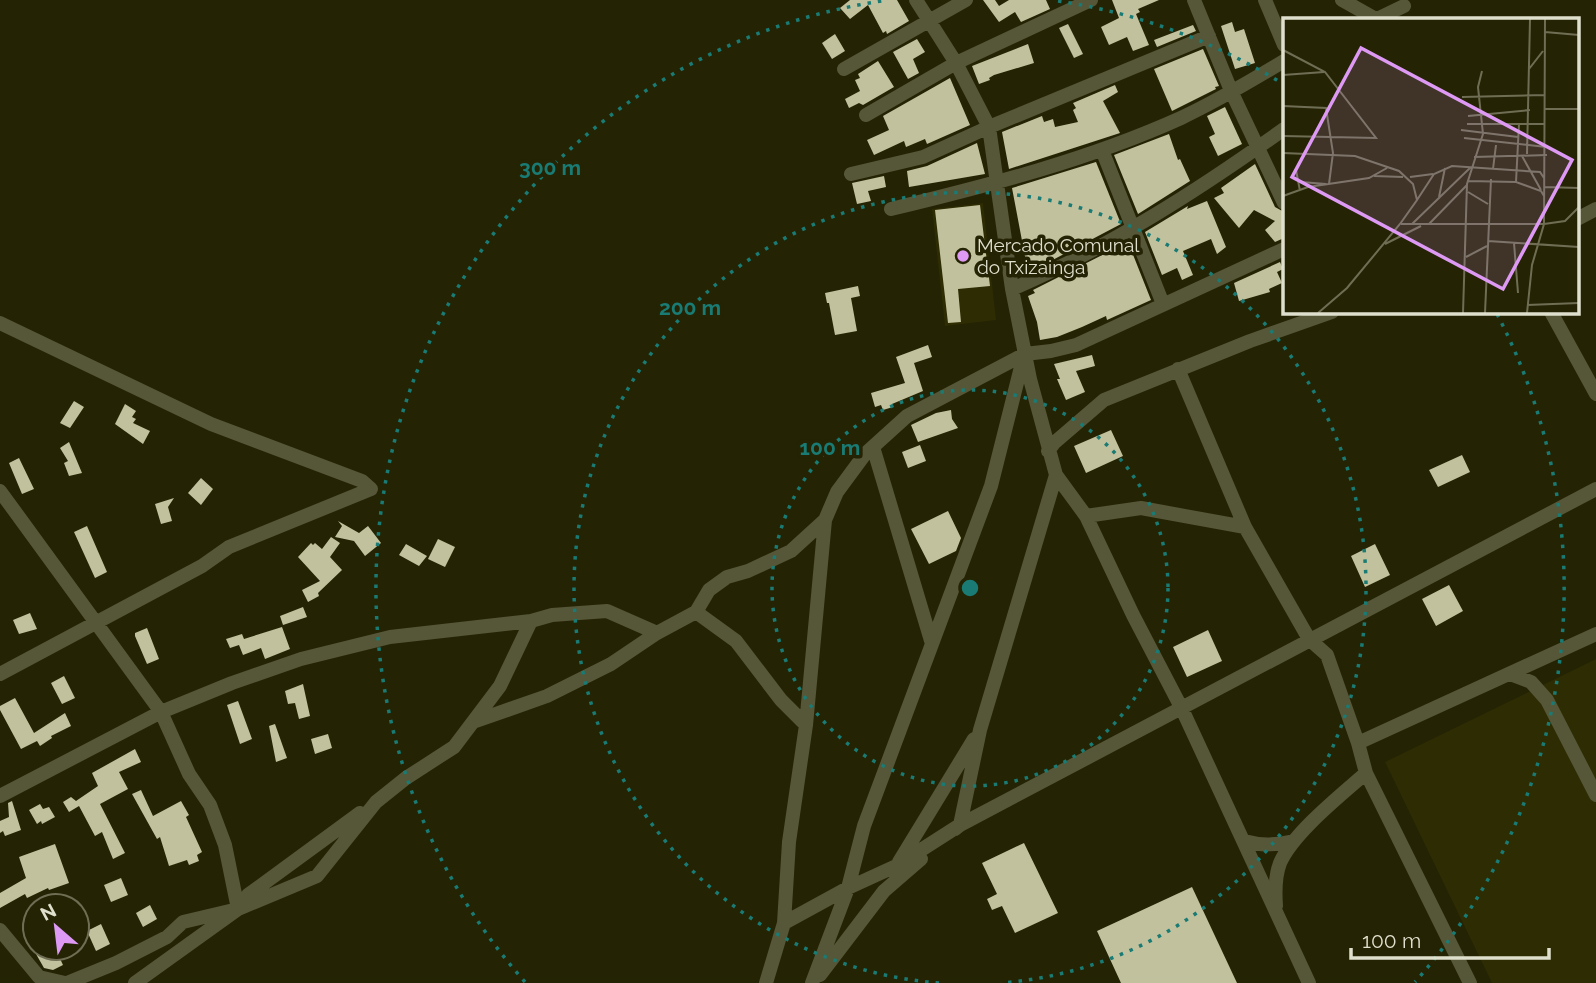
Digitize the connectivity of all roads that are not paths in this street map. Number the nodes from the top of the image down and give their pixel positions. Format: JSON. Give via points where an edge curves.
{"nodes":[{"id":1,"x":916,"y":0,"type":"edge"},
{"id":2,"x":967,"y":0,"type":"edge"},
{"id":3,"x":1091,"y":0,"type":"edge"},
{"id":4,"x":1194,"y":0,"type":"edge"},
{"id":5,"x":1265,"y":0,"type":"edge"},
{"id":6,"x":1342,"y":0,"type":"edge"},
{"id":7,"x":1402,"y":3,"type":"edge"},
{"id":8,"x":1375,"y":18,"type":"edge"},
{"id":9,"x":1379,"y":18,"type":"edge"},
{"id":10,"x":1411,"y":18,"type":"edge"},
{"id":11,"x":930,"y":22,"type":"junction"},
{"id":12,"x":1209,"y":36,"type":"junction"},
{"id":13,"x":1283,"y":43,"type":"edge"},
{"id":14,"x":1283,"y":62,"type":"edge"},
{"id":15,"x":956,"y":63,"type":"junction"},
{"id":16,"x":844,"y":69,"type":"dead end"},
{"id":17,"x":1232,"y":93,"type":"junction"},
{"id":18,"x":866,"y":115,"type":"dead end"},
{"id":19,"x":989,"y":127,"type":"junction"},
{"id":20,"x":1283,"y":131,"type":"edge"},
{"id":21,"x":1257,"y":148,"type":"junction"},
{"id":22,"x":1102,"y":150,"type":"junction"},
{"id":23,"x":851,"y":174,"type":"dead end"},
{"id":24,"x":998,"y":183,"type":"junction"},
{"id":25,"x":1283,"y":201,"type":"edge"},
{"id":26,"x":891,"y":209,"type":"dead end"},
{"id":27,"x":1596,"y":209,"type":"edge"},
{"id":28,"x":1578,"y":218,"type":"edge"},
{"id":29,"x":1135,"y":229,"type":"junction"},
{"id":30,"x":1283,"y":249,"type":"edge"},
{"id":31,"x":1012,"y":289,"type":"junction"},
{"id":32,"x":1163,"y":304,"type":"junction"},
{"id":33,"x":1329,"y":313,"type":"edge"},
{"id":34,"x":1553,"y":313,"type":"edge"},
{"id":35,"x":0,"y":323,"type":"edge"},
{"id":36,"x":1025,"y":354,"type":"junction"},
{"id":37,"x":1178,"y":369,"type":"junction"},
{"id":38,"x":1596,"y":394,"type":"edge"},
{"id":39,"x":873,"y":447,"type":"junction"},
{"id":40,"x":1048,"y":451,"type":"junction"},
{"id":41,"x":1056,"y":475,"type":"junction"},
{"id":42,"x":1596,"y":489,"type":"edge"},
{"id":43,"x":0,"y":491,"type":"edge"},
{"id":44,"x":1086,"y":516,"type":"junction"},
{"id":45,"x":825,"y":520,"type":"junction"},
{"id":46,"x":1245,"y":527,"type":"junction"},
{"id":47,"x":696,"y":612,"type":"junction"},
{"id":48,"x":531,"y":621,"type":"junction"},
{"id":49,"x":98,"y":623,"type":"junction"},
{"id":50,"x":657,"y":633,"type":"junction"},
{"id":51,"x":1596,"y":634,"type":"edge"},
{"id":52,"x":1309,"y":639,"type":"junction"},
{"id":53,"x":932,"y":644,"type":"junction"},
{"id":54,"x":0,"y":674,"type":"edge"},
{"id":55,"x":1510,"y":674,"type":"junction"},
{"id":56,"x":1182,"y":709,"type":"junction"},
{"id":57,"x":161,"y":712,"type":"junction"},
{"id":58,"x":476,"y":721,"type":"junction"},
{"id":59,"x":806,"y":725,"type":"junction"},
{"id":60,"x":980,"y":730,"type":"junction"},
{"id":61,"x":1358,"y":743,"type":"junction"},
{"id":62,"x":1366,"y":773,"type":"junction"},
{"id":63,"x":1596,"y":795,"type":"edge"},
{"id":64,"x":0,"y":796,"type":"edge"},
{"id":65,"x":376,"y":802,"type":"junction"},
{"id":66,"x":960,"y":825,"type":"junction"},
{"id":67,"x":1244,"y":841,"type":"junction"},
{"id":68,"x":1294,"y":841,"type":"junction"},
{"id":69,"x":897,"y":866,"type":"junction"},
{"id":70,"x":848,"y":888,"type":"junction"},
{"id":71,"x":884,"y":891,"type":"junction"},
{"id":72,"x":238,"y":909,"type":"junction"},
{"id":73,"x":1276,"y":911,"type":"junction"},
{"id":74,"x":784,"y":923,"type":"junction"},
{"id":75,"x":0,"y":930,"type":"edge"},
{"id":76,"x":66,"y":983,"type":"edge"},
{"id":77,"x":135,"y":983,"type":"edge"},
{"id":78,"x":766,"y":983,"type":"edge"},
{"id":79,"x":813,"y":983,"type":"edge"},
{"id":80,"x":1309,"y":983,"type":"edge"},
{"id":81,"x":1470,"y":983,"type":"edge"}],
"edges":[{"from":1,"to":11,"type":"street"},
{"from":2,"to":11,"type":"street"},
{"from":3,"to":15,"type":"street"},
{"from":4,"to":12,"type":"street"},
{"from":5,"to":13,"type":"street"},
{"from":6,"to":8,"type":"street"},
{"from":7,"to":9,"type":"street"},
{"from":7,"to":10,"type":"street"},
{"from":11,"to":15,"type":"street"},
{"from":11,"to":16,"type":"street"},
{"from":12,"to":17,"type":"street"},
{"from":12,"to":19,"type":"street"},
{"from":14,"to":17,"type":"street"},
{"from":15,"to":18,"type":"street"},
{"from":15,"to":19,"type":"street"},
{"from":17,"to":21,"type":"street"},
{"from":17,"to":22,"type":"street"},
{"from":19,"to":23,"type":"street","via":[[923,157]]},
{"from":19,"to":24,"type":"street"},
{"from":20,"to":21,"type":"street"},
{"from":21,"to":25,"type":"street"},
{"from":21,"to":29,"type":"street"},
{"from":22,"to":24,"type":"street"},
{"from":22,"to":29,"type":"street"},
{"from":24,"to":26,"type":"street"},
{"from":24,"to":31,"type":"street"},
{"from":27,"to":28,"type":"street"},
{"from":29,"to":31,"type":"street"},
{"from":29,"to":32,"type":"street"},
{"from":30,"to":32,"type":"street"},
{"from":31,"to":36,"type":"street"},
{"from":32,"to":36,"type":"street","via":[[1076,345]]},
{"from":33,"to":37,"type":"street"},
{"from":34,"to":38,"type":"street"},
{"from":35,"to":49,"type":"street","via":[[211,424],[362,481],[371,489],[229,547]]},
{"from":36,"to":39,"type":"street","via":[[907,416]]},
{"from":36,"to":40,"type":"street"},
{"from":36,"to":53,"type":"street","via":[[991,486]]},
{"from":37,"to":40,"type":"street","via":[[1104,400]]},
{"from":37,"to":46,"type":"street"},
{"from":39,"to":45,"type":"street","via":[[837,492]]},
{"from":39,"to":53,"type":"street"},
{"from":40,"to":41,"type":"street"},
{"from":41,"to":44,"type":"street"},
{"from":41,"to":60,"type":"street"},
{"from":42,"to":52,"type":"street"},
{"from":43,"to":49,"type":"street"},
{"from":44,"to":46,"type":"street","via":[[1141,508]]},
{"from":44,"to":56,"type":"street"},
{"from":45,"to":47,"type":"street","via":[[791,551],[727,577],[709,590]]},
{"from":45,"to":59,"type":"street"},
{"from":46,"to":52,"type":"street"},
{"from":47,"to":50,"type":"street"},
{"from":47,"to":59,"type":"street","via":[[736,641],[781,701]]},
{"from":48,"to":50,"type":"street","via":[[607,611]]},
{"from":48,"to":57,"type":"street","via":[[390,637],[301,659]]},
{"from":48,"to":58,"type":"street","via":[[500,687]]},
{"from":49,"to":54,"type":"street"},
{"from":49,"to":57,"type":"street"},
{"from":50,"to":58,"type":"street","via":[[611,664],[547,696]]},
{"from":51,"to":55,"type":"street"},
{"from":52,"to":56,"type":"street"},
{"from":52,"to":61,"type":"street","via":[[1327,655]]},
{"from":53,"to":70,"type":"street","via":[[864,826]]},
{"from":55,"to":61,"type":"street"},
{"from":55,"to":63,"type":"street","via":[[1531,682],[1547,700]]},
{"from":56,"to":66,"type":"street"},
{"from":56,"to":67,"type":"street"},
{"from":57,"to":64,"type":"street"},
{"from":57,"to":72,"type":"street","via":[[210,805],[225,845]]},
{"from":58,"to":65,"type":"street","via":[[454,747]]},
{"from":59,"to":74,"type":"street","via":[[789,842]]},
{"from":60,"to":66,"type":"street"},
{"from":60,"to":69,"type":"street"},
{"from":61,"to":62,"type":"street"},
{"from":62,"to":68,"type":"street"},
{"from":62,"to":81,"type":"street"},
{"from":65,"to":72,"type":"street","via":[[247,895]]},
{"from":65,"to":72,"type":"street","via":[[317,876]]},
{"from":66,"to":69,"type":"street"},
{"from":66,"to":71,"type":"street"},
{"from":67,"to":68,"type":"street","via":[[1277,845]]},
{"from":67,"to":73,"type":"street"},
{"from":68,"to":73,"type":"street","via":[[1280,863]]},
{"from":69,"to":70,"type":"street"},
{"from":69,"to":71,"type":"street"},
{"from":70,"to":74,"type":"street"},
{"from":70,"to":79,"type":"street"},
{"from":71,"to":79,"type":"street"},
{"from":72,"to":76,"type":"street","via":[[183,922],[167,937]]},
{"from":72,"to":77,"type":"street"},
{"from":73,"to":80,"type":"street"},
{"from":74,"to":78,"type":"street"},
{"from":75,"to":76,"type":"street","via":[[39,977]]}]}
